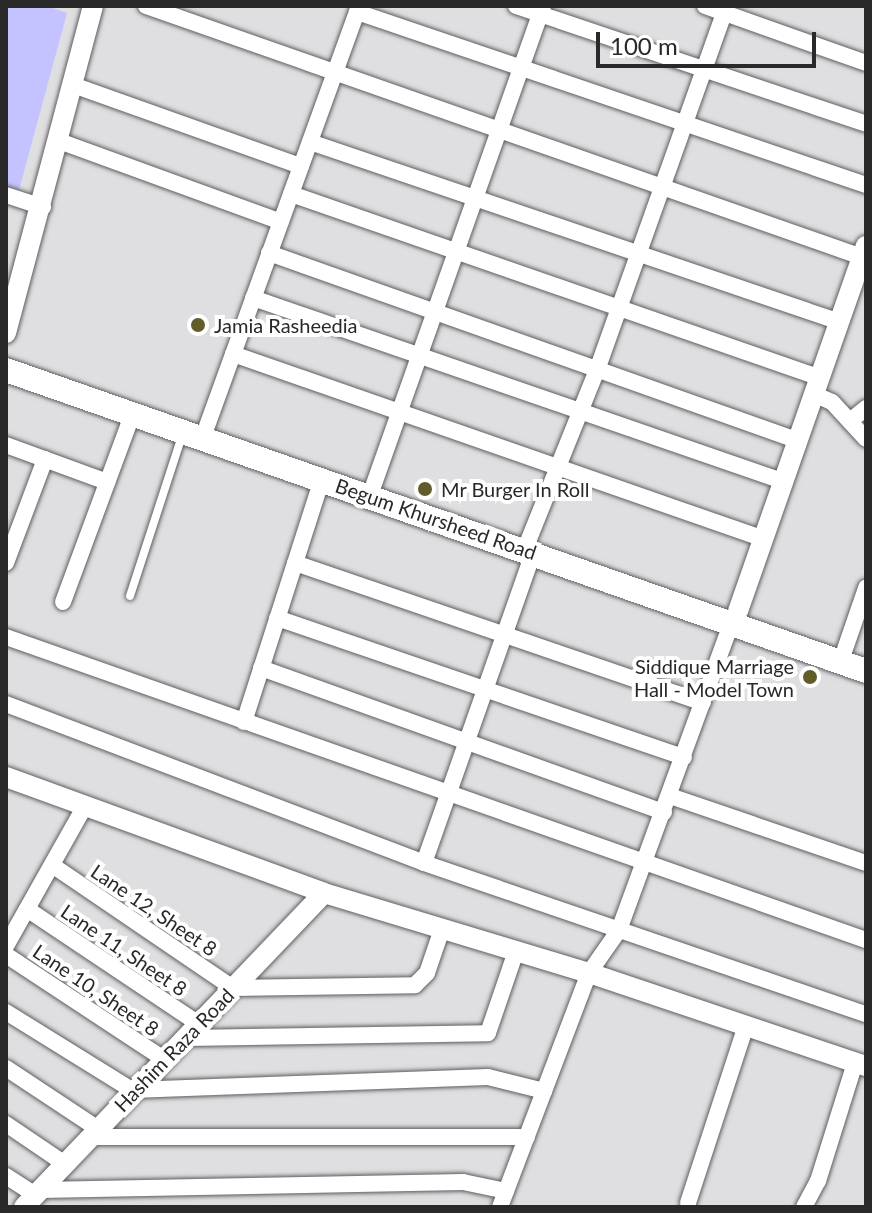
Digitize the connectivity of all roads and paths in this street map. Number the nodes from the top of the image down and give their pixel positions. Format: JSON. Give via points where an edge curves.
{"nodes":[{"id":1,"x":93,"y":6,"type":"edge"},
{"id":2,"x":146,"y":6,"type":"edge"},
{"id":3,"x":516,"y":6,"type":"edge"},
{"id":4,"x":705,"y":6,"type":"edge"},
{"id":5,"x":358,"y":9,"type":"edge"},
{"id":6,"x":542,"y":10,"type":"edge"},
{"id":7,"x":724,"y":13,"type":"junction"},
{"id":8,"x":866,"y":63,"type":"edge"},
{"id":9,"x":521,"y":68,"type":"junction"},
{"id":10,"x":703,"y":69,"type":"junction"},
{"id":11,"x":335,"y":73,"type":"junction"},
{"id":12,"x":73,"y":85,"type":"junction"},
{"id":13,"x":683,"y":123,"type":"junction"},
{"id":14,"x":866,"y":124,"type":"edge"},
{"id":15,"x":499,"y":129,"type":"junction"},
{"id":16,"x":59,"y":141,"type":"junction"},
{"id":17,"x":310,"y":142,"type":"junction"},
{"id":18,"x":301,"y":166,"type":"junction"},
{"id":19,"x":866,"y":185,"type":"edge"},
{"id":20,"x":659,"y":189,"type":"junction"},
{"id":21,"x":291,"y":194,"type":"junction"},
{"id":22,"x":6,"y":195,"type":"edge"},
{"id":23,"x":476,"y":198,"type":"junction"},
{"id":24,"x":43,"y":207,"type":"junction"},
{"id":25,"x":281,"y":222,"type":"junction"},
{"id":26,"x":457,"y":252,"type":"junction"},
{"id":27,"x":864,"y":252,"type":"edge"},
{"id":28,"x":269,"y":253,"type":"junction"},
{"id":29,"x":637,"y":253,"type":"junction"},
{"id":30,"x":253,"y":298,"type":"junction"},
{"id":31,"x":618,"y":308,"type":"junction"},
{"id":32,"x":435,"y":316,"type":"junction"},
{"id":33,"x":840,"y":322,"type":"junction"},
{"id":34,"x":6,"y":333,"type":"edge"},
{"id":35,"x":233,"y":354,"type":"junction"},
{"id":36,"x":6,"y":356,"type":"edge"},
{"id":37,"x":421,"y":356,"type":"junction"},
{"id":38,"x":6,"y":370,"type":"edge"},
{"id":39,"x":597,"y":370,"type":"junction"},
{"id":40,"x":818,"y":387,"type":"junction"},
{"id":41,"x":866,"y":408,"type":"edge"},
{"id":42,"x":580,"y":411,"type":"junction"},
{"id":43,"x":400,"y":412,"type":"junction"},
{"id":44,"x":133,"y":413,"type":"junction"},
{"id":45,"x":850,"y":421,"type":"junction"},
{"id":46,"x":193,"y":425,"type":"junction"},
{"id":47,"x":866,"y":439,"type":"edge"},
{"id":48,"x":799,"y":441,"type":"junction"},
{"id":49,"x":6,"y":445,"type":"edge"},
{"id":50,"x":45,"y":459,"type":"junction"},
{"id":51,"x":558,"y":467,"type":"junction"},
{"id":52,"x":322,"y":479,"type":"junction"},
{"id":53,"x":107,"y":482,"type":"junction"},
{"id":54,"x":785,"y":482,"type":"junction"},
{"id":55,"x":374,"y":484,"type":"junction"},
{"id":56,"x":452,"y":518,"type":"junction"},
{"id":57,"x":764,"y":539,"type":"junction"},
{"id":58,"x":531,"y":546,"type":"junction"},
{"id":59,"x":6,"y":563,"type":"edge"},
{"id":60,"x":295,"y":563,"type":"junction"},
{"id":61,"x":866,"y":588,"type":"edge"},
{"id":62,"x":130,"y":596,"type":"dead end"},
{"id":63,"x":63,"y":602,"type":"dead end"},
{"id":64,"x":735,"y":616,"type":"junction"},
{"id":65,"x":277,"y":618,"type":"junction"},
{"id":66,"x":504,"y":635,"type":"junction"},
{"id":67,"x":6,"y":637,"type":"edge"},
{"id":68,"x":856,"y":652,"type":"edge"},
{"id":69,"x":261,"y":668,"type":"junction"},
{"id":70,"x":866,"y":671,"type":"edge"},
{"id":71,"x":485,"y":689,"type":"junction"},
{"id":72,"x":703,"y":703,"type":"junction"},
{"id":73,"x":6,"y":704,"type":"edge"},
{"id":74,"x":244,"y":722,"type":"junction"},
{"id":75,"x":467,"y":741,"type":"junction"},
{"id":76,"x":684,"y":757,"type":"junction"},
{"id":77,"x":6,"y":777,"type":"edge"},
{"id":78,"x":448,"y":795,"type":"junction"},
{"id":79,"x":667,"y":804,"type":"junction"},
{"id":80,"x":85,"y":806,"type":"junction"},
{"id":81,"x":424,"y":863,"type":"junction"},
{"id":82,"x":644,"y":863,"type":"junction"},
{"id":83,"x":866,"y":863,"type":"edge"},
{"id":84,"x":52,"y":865,"type":"junction"},
{"id":85,"x":324,"y":893,"type":"junction"},
{"id":86,"x":27,"y":909,"type":"junction"},
{"id":87,"x":442,"y":929,"type":"junction"},
{"id":88,"x":619,"y":930,"type":"junction"},
{"id":89,"x":866,"y":940,"type":"edge"},
{"id":90,"x":6,"y":946,"type":"edge"},
{"id":91,"x":516,"y":951,"type":"junction"},
{"id":92,"x":6,"y":955,"type":"edge"},
{"id":93,"x":589,"y":973,"type":"junction"},
{"id":94,"x":233,"y":988,"type":"junction"},
{"id":95,"x":6,"y":1012,"type":"edge"},
{"id":96,"x":865,"y":1012,"type":"edge"},
{"id":97,"x":746,"y":1026,"type":"junction"},
{"id":98,"x":192,"y":1031,"type":"junction"},
{"id":99,"x":165,"y":1060,"type":"junction"},
{"id":100,"x":860,"y":1064,"type":"edge"},
{"id":101,"x":6,"y":1068,"type":"edge"},
{"id":102,"x":132,"y":1090,"type":"junction"},
{"id":103,"x":544,"y":1091,"type":"junction"},
{"id":104,"x":6,"y":1124,"type":"edge"},
{"id":105,"x":94,"y":1133,"type":"junction"},
{"id":106,"x":527,"y":1137,"type":"junction"},
{"id":107,"x":65,"y":1164,"type":"junction"},
{"id":108,"x":6,"y":1176,"type":"edge"},
{"id":109,"x":33,"y":1198,"type":"edge"},
{"id":110,"x":503,"y":1202,"type":"edge"},
{"id":111,"x":688,"y":1203,"type":"dead end"},
{"id":112,"x":804,"y":1207,"type":"edge"}],
"edges":[{"from":1,"to":12,"type":"street"},
{"from":2,"to":11,"type":"street"},
{"from":3,"to":6,"type":"street"},
{"from":4,"to":7,"type":"street"},
{"from":5,"to":9,"type":"street"},
{"from":5,"to":11,"type":"street"},
{"from":6,"to":9,"type":"street"},
{"from":6,"to":10,"type":"street"},
{"from":7,"to":8,"type":"street"},
{"from":7,"to":10,"type":"street"},
{"from":9,"to":13,"type":"street"},
{"from":9,"to":15,"type":"street"},
{"from":10,"to":13,"type":"street"},
{"from":10,"to":14,"type":"street"},
{"from":11,"to":15,"type":"street"},
{"from":11,"to":17,"type":"street"},
{"from":12,"to":16,"type":"street"},
{"from":12,"to":18,"type":"street"},
{"from":13,"to":19,"type":"street"},
{"from":13,"to":20,"type":"street"},
{"from":15,"to":20,"type":"street"},
{"from":15,"to":23,"type":"street"},
{"from":16,"to":24,"type":"street"},
{"from":16,"to":25,"type":"street"},
{"from":17,"to":18,"type":"street"},
{"from":17,"to":23,"type":"street"},
{"from":18,"to":21,"type":"street"},
{"from":20,"to":27,"type":"street"},
{"from":20,"to":29,"type":"street"},
{"from":21,"to":25,"type":"street"},
{"from":21,"to":26,"type":"street"},
{"from":22,"to":24,"type":"street"},
{"from":23,"to":26,"type":"street"},
{"from":23,"to":29,"type":"street"},
{"from":24,"to":34,"type":"street"},
{"from":25,"to":28,"type":"street"},
{"from":26,"to":31,"type":"street"},
{"from":26,"to":32,"type":"street"},
{"from":27,"to":33,"type":"street"},
{"from":28,"to":30,"type":"street"},
{"from":28,"to":32,"type":"street"},
{"from":29,"to":31,"type":"street"},
{"from":29,"to":33,"type":"street"},
{"from":30,"to":35,"type":"street"},
{"from":30,"to":37,"type":"street"},
{"from":31,"to":39,"type":"street"},
{"from":31,"to":40,"type":"street"},
{"from":32,"to":37,"type":"street"},
{"from":32,"to":39,"type":"street"},
{"from":33,"to":40,"type":"street"},
{"from":35,"to":43,"type":"street"},
{"from":35,"to":46,"type":"street"},
{"from":36,"to":46,"type":"main road","name":"Begum Khursheed Road"},
{"from":37,"to":42,"type":"street"},
{"from":37,"to":43,"type":"street"},
{"from":38,"to":44,"type":"main road","name":"Begum Khursheed Road"},
{"from":39,"to":42,"type":"street"},
{"from":39,"to":48,"type":"street"},
{"from":40,"to":45,"type":"street"},
{"from":40,"to":48,"type":"street"},
{"from":41,"to":45,"type":"street"},
{"from":42,"to":51,"type":"street"},
{"from":42,"to":54,"type":"street"},
{"from":43,"to":51,"type":"street"},
{"from":43,"to":55,"type":"street"},
{"from":44,"to":46,"type":"main road","name":"Begum Khursheed Road"},
{"from":44,"to":53,"type":"street"},
{"from":45,"to":47,"type":"street"},
{"from":46,"to":52,"type":"main road","name":"Begum Khursheed Road"},
{"from":46,"to":55,"type":"main road","name":"Begum Khursheed Road"},
{"from":46,"to":62,"type":"lane"},
{"from":48,"to":54,"type":"street"},
{"from":49,"to":50,"type":"street"},
{"from":50,"to":53,"type":"street"},
{"from":50,"to":59,"type":"street"},
{"from":51,"to":57,"type":"street"},
{"from":51,"to":58,"type":"street"},
{"from":52,"to":56,"type":"main road","name":"Begum Khursheed Road"},
{"from":52,"to":60,"type":"street"},
{"from":53,"to":63,"type":"street"},
{"from":54,"to":57,"type":"street"},
{"from":55,"to":56,"type":"main road","name":"Begum Khursheed Road"},
{"from":56,"to":58,"type":"main road","name":"Begum Khursheed Road"},
{"from":57,"to":64,"type":"street"},
{"from":58,"to":64,"type":"main road","name":"Begum Khursheed Road"},
{"from":58,"to":66,"type":"street"},
{"from":60,"to":65,"type":"street"},
{"from":60,"to":66,"type":"street"},
{"from":61,"to":68,"type":"street"},
{"from":64,"to":68,"type":"main road","name":"Begum Khursheed Road"},
{"from":64,"to":70,"type":"main road","name":"Begum Khursheed Road"},
{"from":64,"to":72,"type":"street"},
{"from":65,"to":69,"type":"street"},
{"from":65,"to":71,"type":"street"},
{"from":66,"to":71,"type":"street"},
{"from":66,"to":72,"type":"street"},
{"from":67,"to":74,"type":"street"},
{"from":69,"to":74,"type":"street"},
{"from":69,"to":75,"type":"street"},
{"from":71,"to":75,"type":"street"},
{"from":71,"to":76,"type":"street"},
{"from":72,"to":76,"type":"street"},
{"from":73,"to":81,"type":"street"},
{"from":74,"to":78,"type":"street"},
{"from":75,"to":78,"type":"street"},
{"from":75,"to":79,"type":"street"},
{"from":76,"to":79,"type":"street"},
{"from":77,"to":80,"type":"street"},
{"from":78,"to":81,"type":"street"},
{"from":78,"to":82,"type":"street"},
{"from":79,"to":82,"type":"street"},
{"from":79,"to":83,"type":"street"},
{"from":80,"to":84,"type":"street"},
{"from":80,"to":85,"type":"street"},
{"from":81,"to":88,"type":"street"},
{"from":82,"to":88,"type":"street"},
{"from":82,"to":89,"type":"street"},
{"from":84,"to":86,"type":"street"},
{"from":84,"to":94,"type":"street","name":"Lane 12, Sheet 8"},
{"from":85,"to":87,"type":"street"},
{"from":85,"to":94,"type":"street","name":"Hashim Raza Road"},
{"from":86,"to":90,"type":"street"},
{"from":86,"to":98,"type":"street","name":"Lane 11, Sheet 8"},
{"from":87,"to":91,"type":"street"},
{"from":87,"to":94,"type":"street","via":[[427,973],[415,985]]},
{"from":88,"to":93,"type":"street"},
{"from":88,"to":96,"type":"street"},
{"from":91,"to":93,"type":"street"},
{"from":91,"to":98,"type":"street","via":[[488,1033]]},
{"from":92,"to":99,"type":"street","name":"Lane 10, Sheet 8"},
{"from":93,"to":97,"type":"street"},
{"from":93,"to":103,"type":"street"},
{"from":94,"to":98,"type":"street","name":"Hashim Raza Road"},
{"from":95,"to":102,"type":"street"},
{"from":97,"to":100,"type":"street"},
{"from":97,"to":111,"type":"street"},
{"from":98,"to":99,"type":"street","name":"Hashim Raza Road"},
{"from":99,"to":102,"type":"street","name":"Hashim Raza Road"},
{"from":100,"to":112,"type":"street"},
{"from":101,"to":105,"type":"street"},
{"from":102,"to":103,"type":"street","via":[[488,1077]]},
{"from":102,"to":105,"type":"street","name":"Hashim Raza Road"},
{"from":103,"to":106,"type":"street"},
{"from":104,"to":107,"type":"street"},
{"from":105,"to":106,"type":"street"},
{"from":105,"to":107,"type":"street","name":"Hashim Raza Road"},
{"from":106,"to":110,"type":"street"},
{"from":107,"to":109,"type":"street","name":"Hashim Raza Road"},
{"from":108,"to":109,"type":"street"},
{"from":109,"to":110,"type":"street","via":[[463,1182]]}]}
